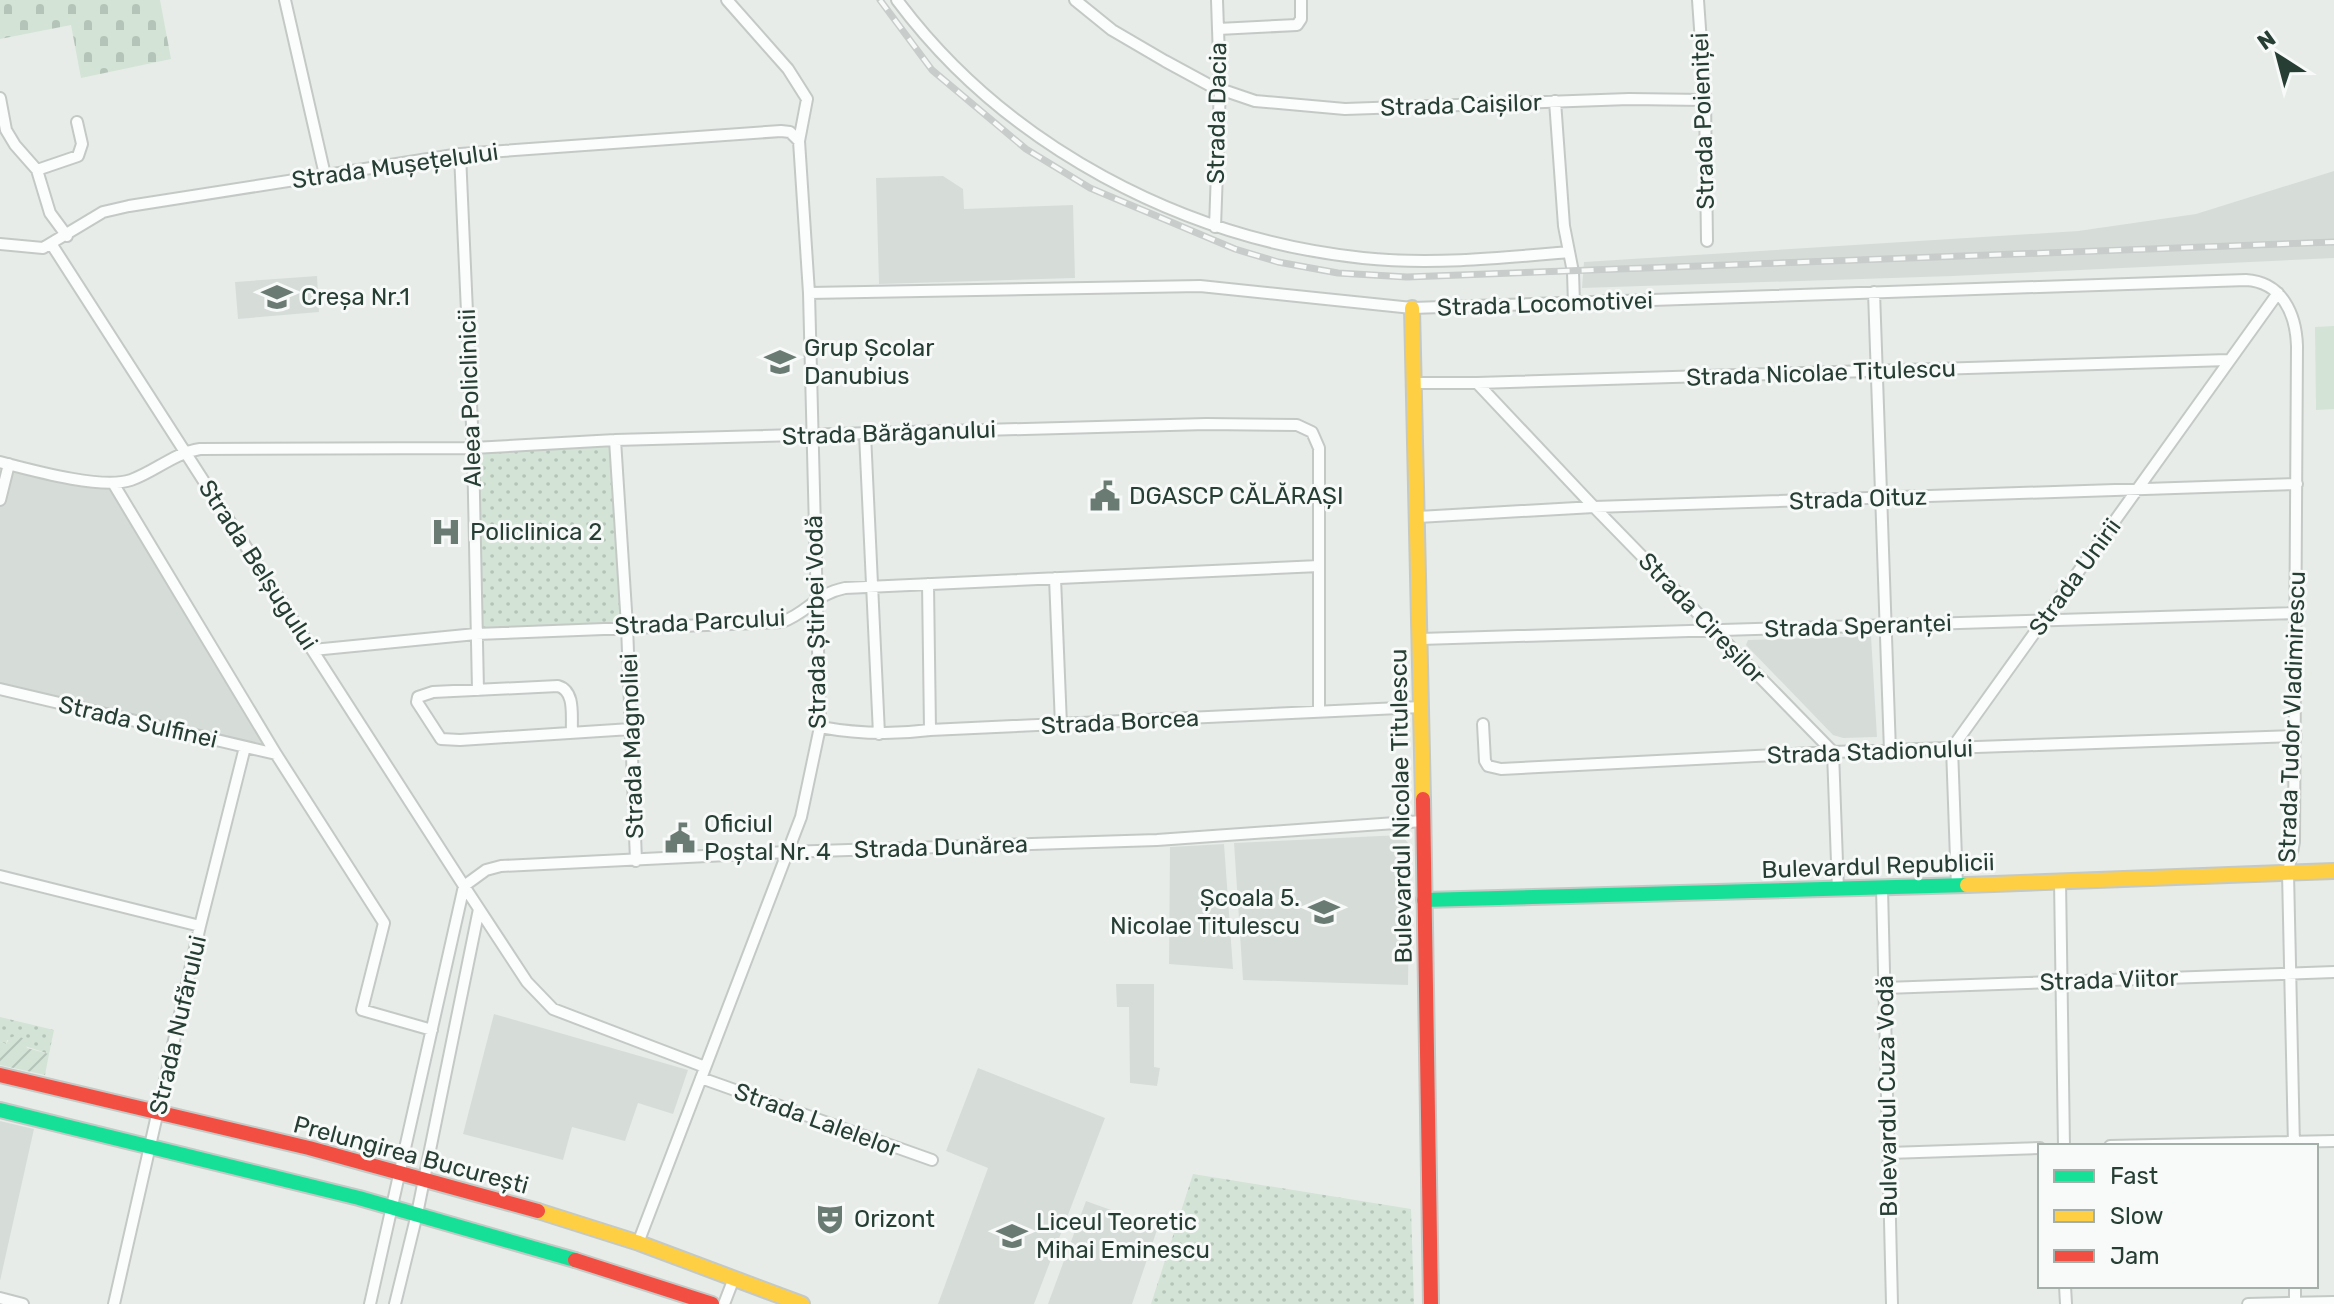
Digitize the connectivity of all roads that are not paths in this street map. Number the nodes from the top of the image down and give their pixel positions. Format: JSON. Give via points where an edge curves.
{"nodes":[{"id":1,"x":285,"y":0,"type":"edge"},
{"id":2,"x":727,"y":0,"type":"edge"},
{"id":3,"x":897,"y":0,"type":"edge"},
{"id":4,"x":1075,"y":0,"type":"edge"},
{"id":5,"x":1217,"y":0,"type":"edge"},
{"id":6,"x":1301,"y":0,"type":"edge"},
{"id":7,"x":1698,"y":0,"type":"edge"},
{"id":8,"x":1218,"y":29,"type":"junction"},
{"id":9,"x":1220,"y":87,"type":"junction"},
{"id":10,"x":0,"y":98,"type":"edge"},
{"id":11,"x":1705,"y":100,"type":"junction"},
{"id":12,"x":1555,"y":101,"type":"junction"},
{"id":13,"x":77,"y":122,"type":"dead end"},
{"id":14,"x":799,"y":141,"type":"junction"},
{"id":15,"x":460,"y":154,"type":"junction"},
{"id":16,"x":37,"y":170,"type":"junction"},
{"id":17,"x":325,"y":175,"type":"junction"},
{"id":18,"x":1215,"y":227,"type":"junction"},
{"id":19,"x":67,"y":236,"type":"junction"},
{"id":20,"x":1707,"y":241,"type":"dead end"},
{"id":21,"x":0,"y":244,"type":"edge"},
{"id":22,"x":52,"y":245,"type":"junction"},
{"id":23,"x":1569,"y":252,"type":"junction"},
{"id":24,"x":1874,"y":292,"type":"junction"},
{"id":25,"x":809,"y":293,"type":"junction"},
{"id":26,"x":2278,"y":293,"type":"junction"},
{"id":27,"x":1574,"y":304,"type":"junction"},
{"id":28,"x":1412,"y":308,"type":"junction"},
{"id":29,"x":2228,"y":360,"type":"junction"},
{"id":30,"x":1878,"y":371,"type":"junction"},
{"id":31,"x":1415,"y":383,"type":"junction"},
{"id":32,"x":1477,"y":383,"type":"junction"},
{"id":33,"x":865,"y":434,"type":"junction"},
{"id":34,"x":812,"y":436,"type":"junction"},
{"id":35,"x":615,"y":440,"type":"junction"},
{"id":36,"x":473,"y":448,"type":"junction"},
{"id":37,"x":184,"y":452,"type":"junction"},
{"id":38,"x":4,"y":463,"type":"edge"},
{"id":39,"x":113,"y":483,"type":"junction"},
{"id":40,"x":2297,"y":484,"type":"junction"},
{"id":41,"x":2137,"y":489,"type":"junction"},
{"id":42,"x":1883,"y":498,"type":"junction"},
{"id":43,"x":0,"y":500,"type":"edge"},
{"id":44,"x":1594,"y":507,"type":"junction"},
{"id":45,"x":1418,"y":517,"type":"junction"},
{"id":46,"x":1319,"y":566,"type":"junction"},
{"id":47,"x":1055,"y":578,"type":"junction"},
{"id":48,"x":928,"y":584,"type":"junction"},
{"id":49,"x":872,"y":586,"type":"junction"},
{"id":50,"x":817,"y":598,"type":"junction"},
{"id":51,"x":2297,"y":613,"type":"junction"},
{"id":52,"x":2045,"y":619,"type":"junction"},
{"id":53,"x":1886,"y":625,"type":"junction"},
{"id":54,"x":627,"y":626,"type":"junction"},
{"id":55,"x":1715,"y":630,"type":"junction"},
{"id":56,"x":476,"y":634,"type":"junction"},
{"id":57,"x":1420,"y":639,"type":"junction"},
{"id":58,"x":313,"y":650,"type":"junction"},
{"id":59,"x":0,"y":689,"type":"edge"},
{"id":60,"x":478,"y":690,"type":"junction"},
{"id":61,"x":1421,"y":707,"type":"junction"},
{"id":62,"x":1319,"y":711,"type":"junction"},
{"id":63,"x":1483,"y":724,"type":"dead end"},
{"id":64,"x":1061,"y":725,"type":"junction"},
{"id":65,"x":820,"y":727,"type":"junction"},
{"id":66,"x":631,"y":729,"type":"junction"},
{"id":67,"x":930,"y":730,"type":"junction"},
{"id":68,"x":572,"y":733,"type":"junction"},
{"id":69,"x":879,"y":734,"type":"junction"},
{"id":70,"x":2296,"y":736,"type":"junction"},
{"id":71,"x":245,"y":747,"type":"junction"},
{"id":72,"x":1952,"y":748,"type":"junction"},
{"id":73,"x":1890,"y":751,"type":"junction"},
{"id":74,"x":1833,"y":752,"type":"junction"},
{"id":75,"x":276,"y":754,"type":"junction"},
{"id":76,"x":1423,"y":821,"type":"junction"},
{"id":77,"x":787,"y":852,"type":"junction"},
{"id":78,"x":636,"y":861,"type":"junction"},
{"id":79,"x":2334,"y":871,"type":"edge"},
{"id":80,"x":2288,"y":873,"type":"junction"},
{"id":81,"x":0,"y":876,"type":"edge"},
{"id":82,"x":2060,"y":881,"type":"junction"},
{"id":83,"x":464,"y":886,"type":"junction"},
{"id":84,"x":1957,"y":886,"type":"junction"},
{"id":85,"x":1882,"y":888,"type":"junction"},
{"id":86,"x":1838,"y":890,"type":"junction"},
{"id":87,"x":1424,"y":900,"type":"junction"},
{"id":88,"x":479,"y":909,"type":"junction"},
{"id":89,"x":200,"y":926,"type":"junction"},
{"id":90,"x":2334,"y":972,"type":"edge"},
{"id":91,"x":2291,"y":974,"type":"junction"},
{"id":92,"x":2061,"y":982,"type":"junction"},
{"id":93,"x":1885,"y":988,"type":"junction"},
{"id":94,"x":432,"y":1030,"type":"junction"},
{"id":95,"x":703,"y":1073,"type":"junction"},
{"id":96,"x":0,"y":1075,"type":"edge"},
{"id":97,"x":0,"y":1110,"type":"edge"},
{"id":98,"x":158,"y":1111,"type":"junction"},
{"id":99,"x":2334,"y":1141,"type":"edge"},
{"id":100,"x":2064,"y":1144,"type":"edge"},
{"id":101,"x":2294,"y":1144,"type":"edge"},
{"id":102,"x":151,"y":1147,"type":"junction"},
{"id":103,"x":2038,"y":1148,"type":"edge"},
{"id":104,"x":1888,"y":1153,"type":"junction"},
{"id":105,"x":932,"y":1160,"type":"dead end"},
{"id":106,"x":401,"y":1172,"type":"junction"},
{"id":107,"x":425,"y":1178,"type":"junction"},
{"id":108,"x":393,"y":1207,"type":"junction"},
{"id":109,"x":417,"y":1214,"type":"junction"},
{"id":110,"x":638,"y":1243,"type":"junction"},
{"id":111,"x":734,"y":1278,"type":"junction"},
{"id":112,"x":0,"y":1298,"type":"edge"},
{"id":113,"x":2334,"y":1302,"type":"edge"},
{"id":114,"x":23,"y":1304,"type":"edge"},
{"id":115,"x":114,"y":1304,"type":"edge"},
{"id":116,"x":370,"y":1304,"type":"edge"},
{"id":117,"x":395,"y":1304,"type":"edge"},
{"id":118,"x":712,"y":1304,"type":"edge"},
{"id":119,"x":724,"y":1304,"type":"edge"},
{"id":120,"x":802,"y":1304,"type":"edge"},
{"id":121,"x":1431,"y":1304,"type":"edge"},
{"id":122,"x":1892,"y":1304,"type":"edge"},
{"id":123,"x":2248,"y":1304,"type":"edge"},
{"id":124,"x":2295,"y":1304,"type":"edge"}],
"edges":[{"from":1,"to":17,"type":"street"},
{"from":2,"to":14,"type":"street","name":"Strada Știrbei Vodă","via":[[788,69],[807,99]]},
{"from":3,"to":18,"type":"street","name":"Strada Locomotivei","via":[[968,78],[1023,127],[1121,185]]},
{"from":4,"to":9,"type":"street","name":"Strada Caișilor","via":[[1112,30]]},
{"from":5,"to":8,"type":"street","name":"Strada Dacia"},
{"from":6,"to":8,"type":"street","via":[[1297,25]]},
{"from":7,"to":11,"type":"street","name":"Strada Poieniței"},
{"from":8,"to":9,"type":"street","name":"Strada Dacia"},
{"from":9,"to":12,"type":"street","name":"Strada Caișilor","via":[[1255,101],[1345,109]]},
{"from":9,"to":18,"type":"street","name":"Strada Dacia"},
{"from":10,"to":16,"type":"street","via":[[6,130]]},
{"from":11,"to":12,"type":"street","name":"Strada Caișilor"},
{"from":11,"to":20,"type":"street","name":"Strada Poieniței"},
{"from":12,"to":23,"type":"street"},
{"from":13,"to":16,"type":"street","via":[[82,144],[78,156]]},
{"from":14,"to":15,"type":"street","name":"Strada Mușețelului","via":[[781,131]]},
{"from":14,"to":25,"type":"street","name":"Strada Știrbei Vodă"},
{"from":15,"to":17,"type":"street","name":"Strada Mușețelului"},
{"from":15,"to":36,"type":"street","name":"Aleea Policlinicii"},
{"from":16,"to":19,"type":"street","via":[[50,213]]},
{"from":17,"to":19,"type":"street","name":"Strada Mușețelului","via":[[103,212]]},
{"from":18,"to":23,"type":"street","name":"Strada Locomotivei","via":[[1363,258]]},
{"from":19,"to":22,"type":"street","name":"Strada Mușețelului"},
{"from":21,"to":22,"type":"street"},
{"from":22,"to":37,"type":"street","name":"Strada Belșugului"},
{"from":23,"to":27,"type":"street"},
{"from":24,"to":26,"type":"street","name":"Strada Locomotivei","via":[[2246,280],[2267,284]]},
{"from":24,"to":27,"type":"street","name":"Strada Locomotivei"},
{"from":24,"to":30,"type":"street"},
{"from":25,"to":28,"type":"street","name":"Strada Locomotivei","via":[[1200,286]]},
{"from":25,"to":34,"type":"street","name":"Strada Știrbei Vodă"},
{"from":26,"to":29,"type":"street","name":"Strada Unirii"},
{"from":26,"to":40,"type":"street","name":"Strada Tudor Vladimirescu","via":[[2296,330]]},
{"from":27,"to":28,"type":"street","name":"Strada Locomotivei"},
{"from":28,"to":31,"type":"main road","name":"Bulevardul Nicolae Titulescu"},
{"from":29,"to":30,"type":"street","name":"Strada Nicolae Titulescu"},
{"from":29,"to":41,"type":"street","name":"Strada Unirii"},
{"from":30,"to":32,"type":"street","name":"Strada Nicolae Titulescu"},
{"from":30,"to":42,"type":"street"},
{"from":31,"to":32,"type":"street","name":"Strada Nicolae Titulescu"},
{"from":31,"to":45,"type":"main road","name":"Bulevardul Nicolae Titulescu"},
{"from":32,"to":44,"type":"street","name":"Strada Cireșilor"},
{"from":33,"to":34,"type":"street","name":"Strada Bărăganului"},
{"from":33,"to":46,"type":"street","name":"Strada Bărăganului","via":[[1297,425],[1307,428],[1319,448]]},
{"from":33,"to":49,"type":"street"},
{"from":34,"to":35,"type":"street","name":"Strada Bărăganului"},
{"from":34,"to":50,"type":"street","name":"Strada Știrbei Vodă"},
{"from":35,"to":36,"type":"street","name":"Strada Bărăganului"},
{"from":35,"to":54,"type":"street","name":"Strada Magnoliei"},
{"from":36,"to":37,"type":"street","name":"Strada Bărăganului"},
{"from":36,"to":56,"type":"street","name":"Aleea Policlinicii"},
{"from":37,"to":39,"type":"street","via":[[128,481]]},
{"from":37,"to":58,"type":"street","name":"Strada Belșugului"},
{"from":38,"to":39,"type":"street"},
{"from":38,"to":43,"type":"street"},
{"from":39,"to":75,"type":"street"},
{"from":40,"to":41,"type":"street","name":"Strada Oituz"},
{"from":40,"to":51,"type":"street","name":"Strada Tudor Vladimirescu"},
{"from":41,"to":42,"type":"street","name":"Strada Oituz"},
{"from":41,"to":52,"type":"street","name":"Strada Unirii"},
{"from":42,"to":44,"type":"street","name":"Strada Oituz"},
{"from":42,"to":53,"type":"street"},
{"from":44,"to":45,"type":"street","name":"Strada Oituz"},
{"from":44,"to":55,"type":"street","name":"Strada Cireșilor"},
{"from":45,"to":57,"type":"main road","name":"Bulevardul Nicolae Titulescu"},
{"from":46,"to":47,"type":"street","name":"Strada Parcului"},
{"from":46,"to":62,"type":"street","name":"Strada Bărăganului"},
{"from":47,"to":48,"type":"street","name":"Strada Parcului"},
{"from":47,"to":64,"type":"street"},
{"from":48,"to":49,"type":"street","name":"Strada Parcului"},
{"from":48,"to":67,"type":"street"},
{"from":49,"to":50,"type":"street","name":"Strada Parcului","via":[[837,589]]},
{"from":49,"to":69,"type":"street"},
{"from":50,"to":54,"type":"street","name":"Strada Parcului","via":[[804,612],[782,622]]},
{"from":50,"to":65,"type":"street","name":"Strada Știrbei Vodă"},
{"from":51,"to":52,"type":"street","name":"Strada Speranței"},
{"from":51,"to":70,"type":"street","name":"Strada Tudor Vladimirescu"},
{"from":52,"to":53,"type":"street","name":"Strada Speranței"},
{"from":52,"to":72,"type":"street","name":"Strada Unirii"},
{"from":53,"to":55,"type":"street","name":"Strada Speranței"},
{"from":53,"to":73,"type":"street"},
{"from":54,"to":56,"type":"street","name":"Strada Parcului"},
{"from":54,"to":66,"type":"street","name":"Strada Magnoliei"},
{"from":55,"to":57,"type":"street","name":"Strada Speranței"},
{"from":55,"to":74,"type":"street","name":"Strada Cireșilor"},
{"from":56,"to":58,"type":"street","name":"Strada Parcului"},
{"from":56,"to":60,"type":"street","name":"Aleea Policlinicii"},
{"from":57,"to":61,"type":"main road","name":"Bulevardul Nicolae Titulescu"},
{"from":58,"to":83,"type":"street","name":"Strada Belșugului"},
{"from":59,"to":71,"type":"street","name":"Strada Sulfinei"},
{"from":60,"to":68,"type":"street","via":[[564,688]]},
{"from":60,"to":68,"type":"street","via":[[421,694],[417,702],[446,741]]},
{"from":61,"to":62,"type":"street","name":"Strada Borcea"},
{"from":61,"to":76,"type":"main road","name":"Bulevardul Nicolae Titulescu"},
{"from":62,"to":64,"type":"street","name":"Strada Borcea"},
{"from":63,"to":74,"type":"street","name":"Strada Stadionului","via":[[1485,761],[1495,768]]},
{"from":64,"to":67,"type":"street","name":"Strada Borcea"},
{"from":65,"to":69,"type":"street","name":"Strada Borcea"},
{"from":65,"to":77,"type":"street","name":"Strada Știrbei Vodă","via":[[801,817]]},
{"from":66,"to":68,"type":"street"},
{"from":66,"to":78,"type":"street","name":"Strada Magnoliei"},
{"from":67,"to":69,"type":"street","name":"Strada Borcea"},
{"from":70,"to":72,"type":"street","name":"Strada Stadionului"},
{"from":70,"to":80,"type":"street","name":"Strada Tudor Vladimirescu","via":[[2294,842]]},
{"from":71,"to":75,"type":"street","name":"Strada Sulfinei"},
{"from":71,"to":89,"type":"street","name":"Strada Nufărului"},
{"from":72,"to":73,"type":"street","name":"Strada Stadionului"},
{"from":72,"to":84,"type":"street"},
{"from":73,"to":74,"type":"street","name":"Strada Stadionului"},
{"from":74,"to":86,"type":"street"},
{"from":75,"to":94,"type":"street","via":[[384,923],[362,1010]]},
{"from":76,"to":77,"type":"street","name":"Strada Dunărea","via":[[1157,840]]},
{"from":76,"to":87,"type":"main road","name":"Bulevardul Nicolae Titulescu"},
{"from":77,"to":78,"type":"street","name":"Strada Dunărea"},
{"from":77,"to":95,"type":"street","name":"Strada Știrbei Vodă"},
{"from":78,"to":83,"type":"street","name":"Strada Dunărea","via":[[501,866]]},
{"from":79,"to":80,"type":"main road","name":"Bulevardul Republicii"},
{"from":80,"to":82,"type":"main road","name":"Bulevardul Republicii"},
{"from":80,"to":91,"type":"street","name":"Strada Tudor Vladimirescu"},
{"from":81,"to":89,"type":"street"},
{"from":82,"to":84,"type":"main road","name":"Bulevardul Republicii"},
{"from":82,"to":92,"type":"street"},
{"from":83,"to":88,"type":"street","name":"Strada Belșugului"},
{"from":83,"to":94,"type":"street"},
{"from":84,"to":85,"type":"main road","name":"Bulevardul Republicii"},
{"from":85,"to":86,"type":"main road","name":"Bulevardul Republicii"},
{"from":85,"to":93,"type":"street","name":"Bulevardul Cuza Vodă"},
{"from":86,"to":87,"type":"main road","name":"Bulevardul Republicii"},
{"from":87,"to":121,"type":"main road","name":"Bulevardul Nicolae Titulescu"},
{"from":88,"to":95,"type":"street","name":"Strada Lalelelor","via":[[527,982],[553,1009]]},
{"from":88,"to":107,"type":"street"},
{"from":89,"to":98,"type":"street","name":"Strada Nufărului"},
{"from":90,"to":91,"type":"street","name":"Strada Viitor"},
{"from":91,"to":92,"type":"street","name":"Strada Viitor"},
{"from":91,"to":101,"type":"street","name":"Strada Tudor Vladimirescu"},
{"from":92,"to":93,"type":"street","name":"Strada Viitor"},
{"from":92,"to":100,"type":"street"},
{"from":93,"to":104,"type":"street","name":"Bulevardul Cuza Vodă"},
{"from":94,"to":106,"type":"street"},
{"from":95,"to":105,"type":"street","name":"Strada Lalelelor"},
{"from":95,"to":110,"type":"street","name":"Strada Știrbei Vodă"},
{"from":96,"to":98,"type":"main road","name":"Prelungirea București"},
{"from":97,"to":102,"type":"main road"},
{"from":98,"to":102,"type":"street","name":"Strada Nufărului"},
{"from":98,"to":106,"type":"main road","name":"Prelungirea București"},
{"from":99,"to":101,"type":"street"},
{"from":102,"to":108,"type":"main road"},
{"from":102,"to":115,"type":"street","name":"Strada Nufărului"},
{"from":103,"to":104,"type":"street"},
{"from":104,"to":122,"type":"street","name":"Bulevardul Cuza Vodă"},
{"from":106,"to":107,"type":"main road","name":"Prelungirea București"},
{"from":106,"to":108,"type":"street"},
{"from":107,"to":109,"type":"street"},
{"from":107,"to":110,"type":"main road","name":"Prelungirea București"},
{"from":108,"to":109,"type":"main road"},
{"from":108,"to":116,"type":"street"},
{"from":109,"to":117,"type":"street"},
{"from":109,"to":118,"type":"main road","via":[[602,1265]]},
{"from":110,"to":111,"type":"main road","name":"Prelungirea București"},
{"from":111,"to":119,"type":"street"},
{"from":111,"to":120,"type":"main road","name":"Prelungirea București"},
{"from":112,"to":114,"type":"street"},
{"from":113,"to":124,"type":"street"},
{"from":123,"to":124,"type":"street"}]}
